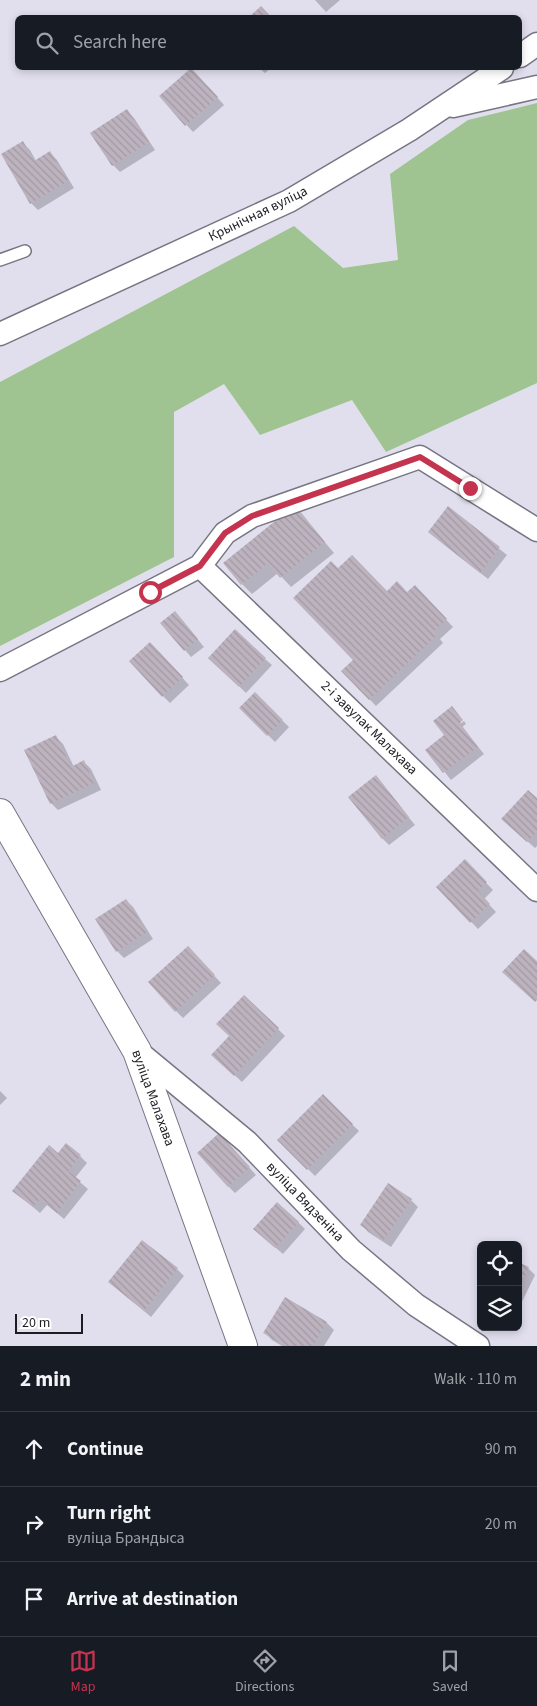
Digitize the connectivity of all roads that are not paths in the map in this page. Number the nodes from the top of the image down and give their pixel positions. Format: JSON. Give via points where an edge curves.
{"nodes":[{"id":1,"x":537,"y":44,"type":"edge"},
{"id":2,"x":522,"y":55,"type":"edge"},
{"id":3,"x":499,"y":70,"type":"edge"},
{"id":4,"x":537,"y":87,"type":"edge"},
{"id":5,"x":440,"y":109,"type":"junction"},
{"id":6,"x":25,"y":251,"type":"dead end"},
{"id":7,"x":0,"y":260,"type":"edge"},
{"id":8,"x":0,"y":334,"type":"edge"},
{"id":9,"x":537,"y":530,"type":"edge"},
{"id":10,"x":200,"y":566,"type":"junction"},
{"id":11,"x":0,"y":670,"type":"edge"},
{"id":12,"x":0,"y":813,"type":"edge"},
{"id":13,"x":537,"y":890,"type":"edge"},
{"id":14,"x":137,"y":1051,"type":"junction"},
{"id":15,"x":243,"y":1346,"type":"edge"},
{"id":16,"x":478,"y":1346,"type":"edge"}],
"edges":[{"from":1,"to":2,"type":"street"},
{"from":3,"to":5,"type":"street","name":"Крынічная вуліца"},
{"from":4,"to":5,"type":"street"},
{"from":5,"to":8,"type":"street","name":"Крынічная вуліца","via":[[289,201]]},
{"from":6,"to":7,"type":"lane"},
{"from":9,"to":10,"type":"street","via":[[420,457],[252,516],[225,533]]},
{"from":10,"to":11,"type":"street"},
{"from":10,"to":13,"type":"street","name":"2-і завулак Малахава"},
{"from":12,"to":14,"type":"street","name":"вуліца Малахава"},
{"from":14,"to":15,"type":"street","name":"вуліца Малахава"},
{"from":14,"to":16,"type":"street","name":"вуліца Вядзеніна","via":[[247,1142],[358,1256],[416,1305]]}]}
